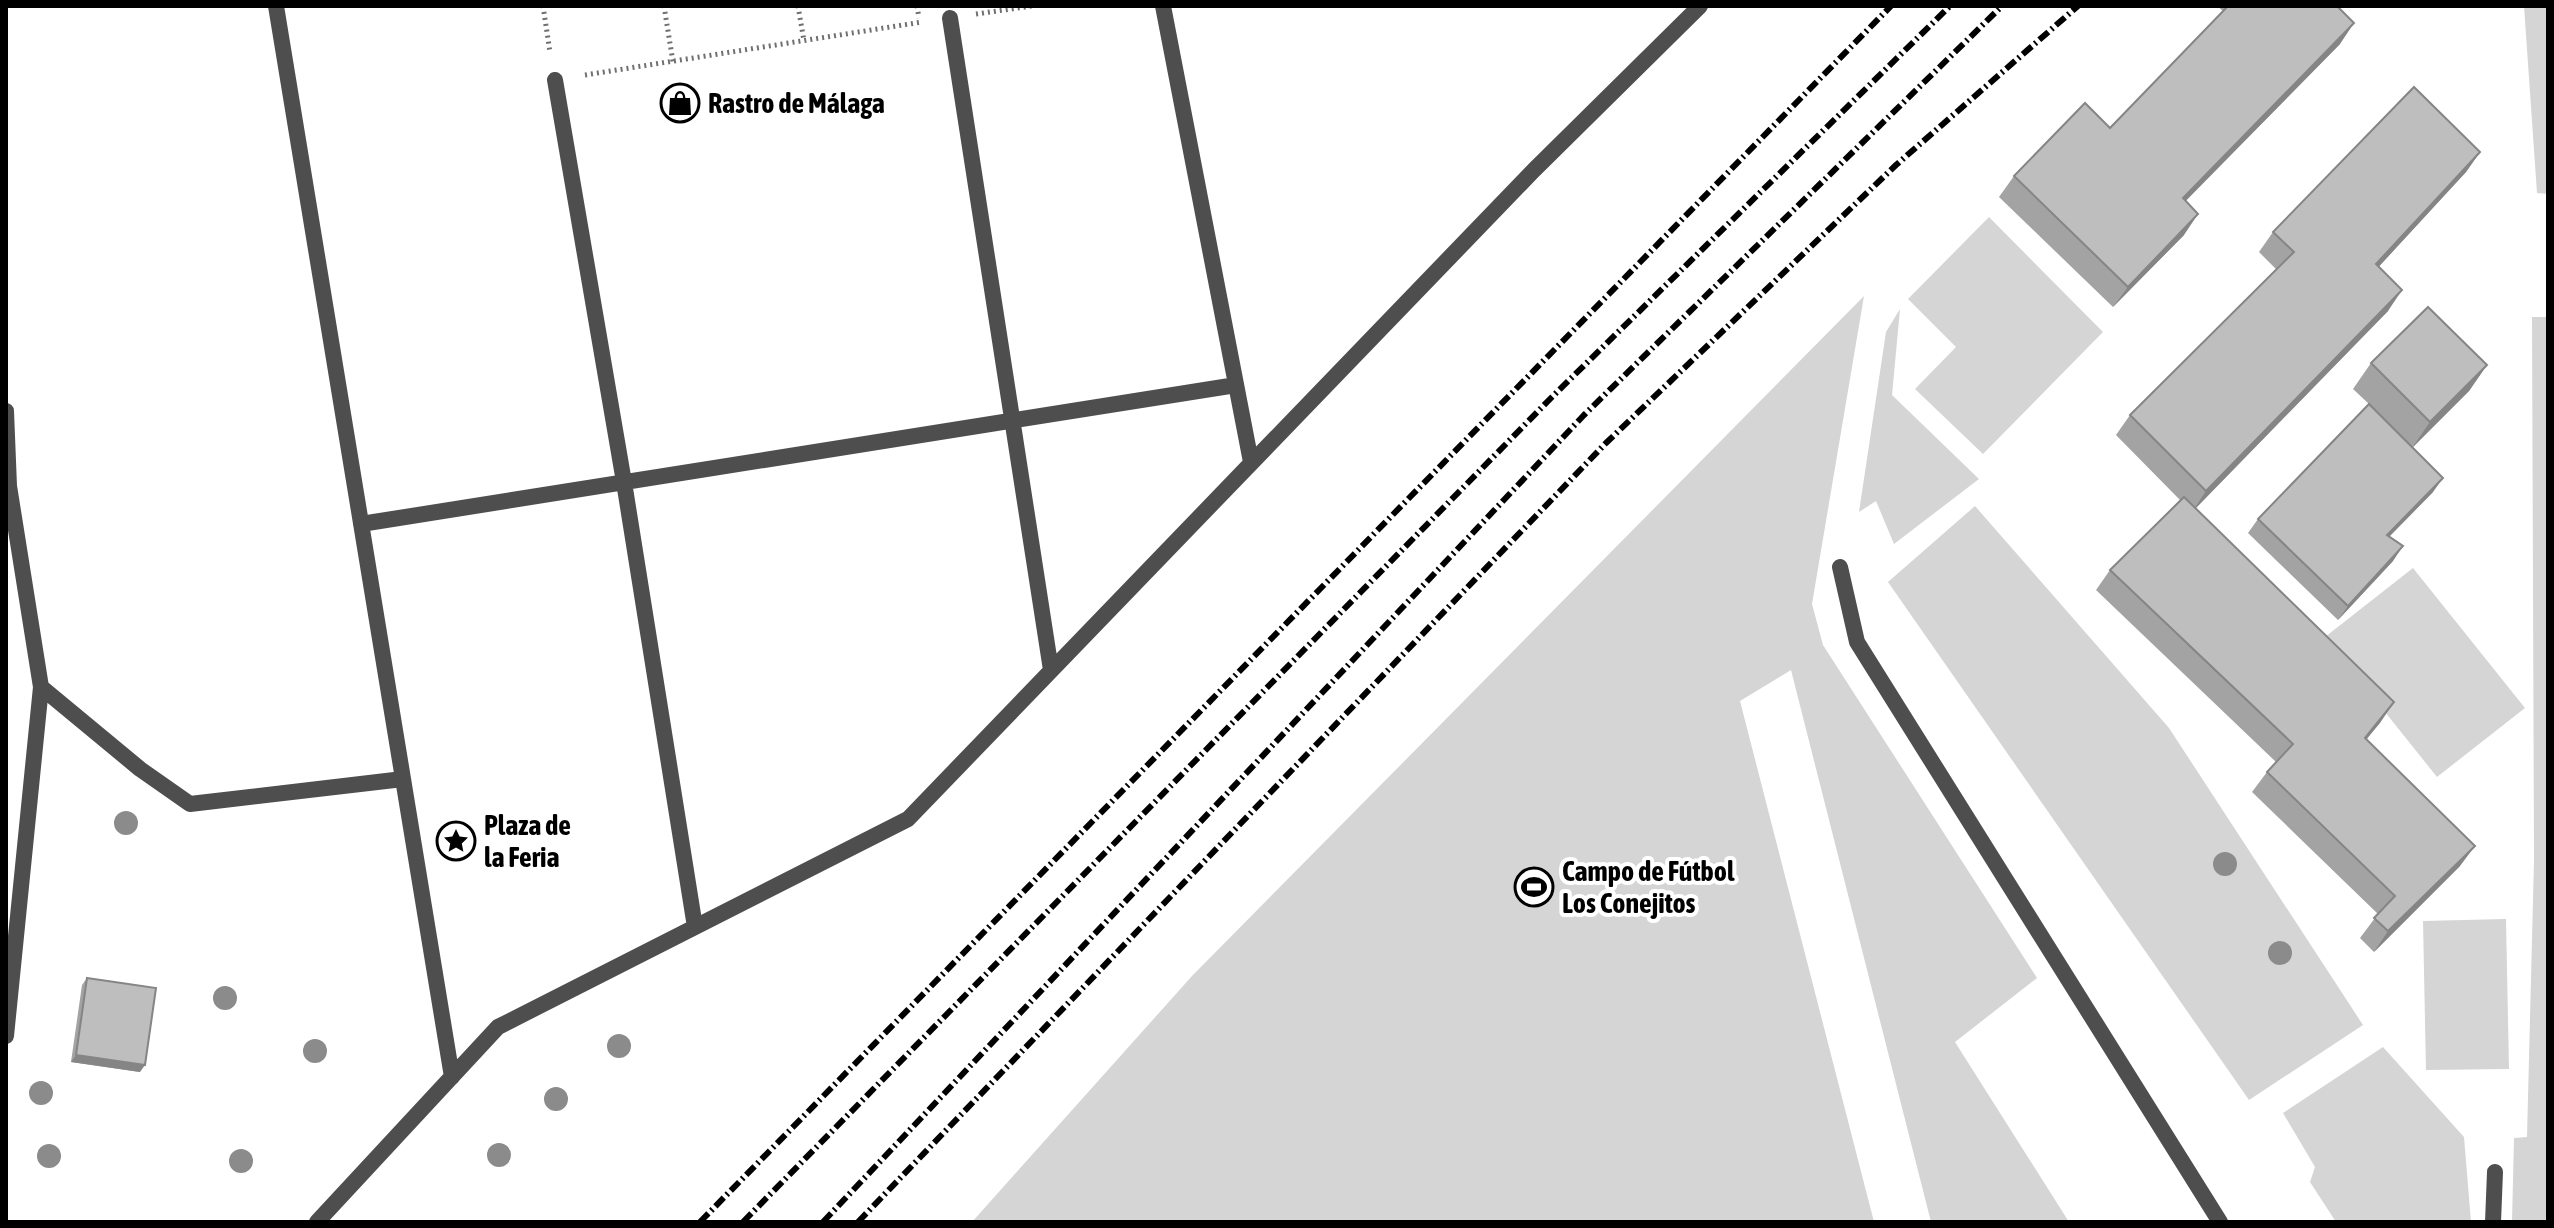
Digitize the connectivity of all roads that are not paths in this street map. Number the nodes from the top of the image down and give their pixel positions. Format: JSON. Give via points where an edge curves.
{"nodes":[{"id":1,"x":276,"y":6,"type":"edge"},
{"id":2,"x":1163,"y":6,"type":"edge"},
{"id":3,"x":1700,"y":6,"type":"edge"},
{"id":4,"x":950,"y":18,"type":"dead end"},
{"id":5,"x":555,"y":80,"type":"road end"},
{"id":6,"x":1236,"y":385,"type":"junction"},
{"id":7,"x":6,"y":411,"type":"edge"},
{"id":8,"x":1012,"y":421,"type":"junction"},
{"id":9,"x":1251,"y":462,"type":"junction"},
{"id":10,"x":624,"y":482,"type":"junction"},
{"id":11,"x":361,"y":524,"type":"junction"},
{"id":12,"x":1840,"y":567,"type":"dead end"},
{"id":13,"x":1051,"y":670,"type":"junction"},
{"id":14,"x":41,"y":687,"type":"junction"},
{"id":15,"x":403,"y":779,"type":"junction"},
{"id":16,"x":695,"y":927,"type":"junction"},
{"id":17,"x":6,"y":1036,"type":"edge"},
{"id":18,"x":452,"y":1077,"type":"junction"},
{"id":19,"x":2495,"y":1172,"type":"dead end"},
{"id":20,"x":317,"y":1222,"type":"edge"},
{"id":21,"x":2220,"y":1222,"type":"edge"},
{"id":22,"x":2493,"y":1222,"type":"edge"}],
"edges":[{"from":1,"to":11,"type":"lane"},
{"from":2,"to":6,"type":"lane"},
{"from":3,"to":9,"type":"lane"},
{"from":4,"to":8,"type":"lane"},
{"from":5,"to":10,"type":"lane"},
{"from":6,"to":8,"type":"lane"},
{"from":6,"to":9,"type":"lane"},
{"from":7,"to":14,"type":"lane","via":[[9,486]]},
{"from":8,"to":10,"type":"lane"},
{"from":8,"to":13,"type":"lane"},
{"from":9,"to":13,"type":"lane"},
{"from":10,"to":11,"type":"lane"},
{"from":10,"to":16,"type":"lane"},
{"from":11,"to":15,"type":"lane"},
{"from":12,"to":21,"type":"lane","via":[[1857,642]]},
{"from":13,"to":16,"type":"lane","via":[[908,819]]},
{"from":14,"to":15,"type":"lane","via":[[190,804]]},
{"from":14,"to":17,"type":"lane"},
{"from":15,"to":18,"type":"lane"},
{"from":16,"to":18,"type":"lane","via":[[498,1027]]},
{"from":18,"to":20,"type":"lane"},
{"from":19,"to":22,"type":"lane"}]}
